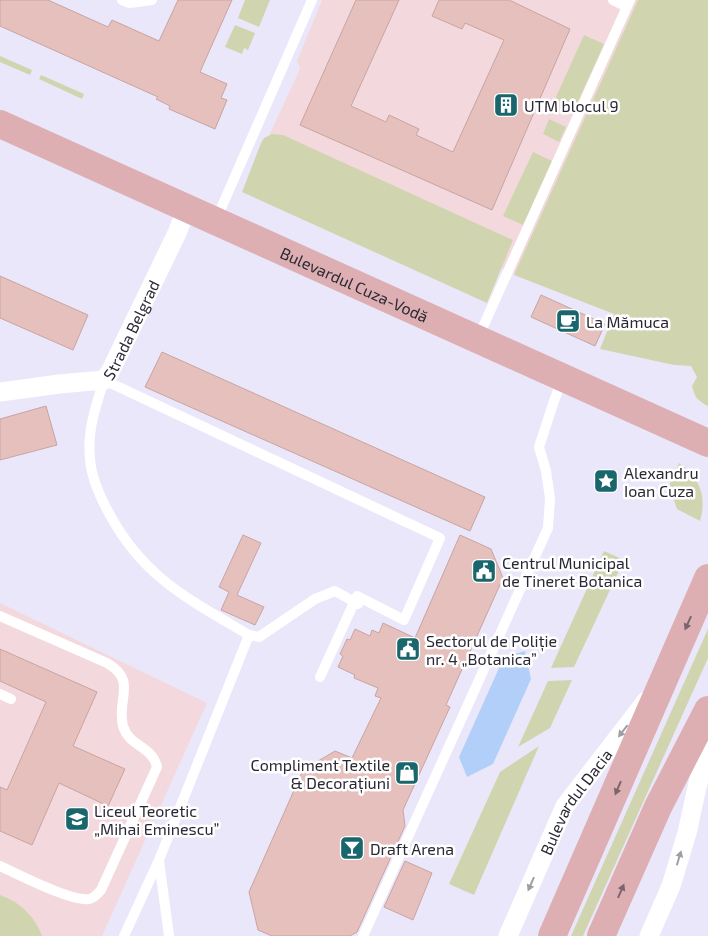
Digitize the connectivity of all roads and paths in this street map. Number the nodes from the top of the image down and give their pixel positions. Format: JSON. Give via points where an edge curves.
{"nodes":[{"id":1,"x":122,"y":0,"type":"edge"},
{"id":2,"x":152,"y":0,"type":"edge"},
{"id":3,"x":312,"y":0,"type":"edge"},
{"id":4,"x":613,"y":0,"type":"edge"},
{"id":5,"x":629,"y":3,"type":"edge"},
{"id":6,"x":0,"y":124,"type":"edge"},
{"id":7,"x":187,"y":208,"type":"junction"},
{"id":8,"x":215,"y":221,"type":"junction"},
{"id":9,"x":477,"y":339,"type":"junction"},
{"id":10,"x":563,"y":378,"type":"junction"},
{"id":11,"x":104,"y":380,"type":"junction"},
{"id":12,"x":0,"y":392,"type":"edge"},
{"id":13,"x":708,"y":443,"type":"edge"},
{"id":14,"x":708,"y":578,"type":"edge"},
{"id":15,"x":358,"y":604,"type":"dead end"},
{"id":16,"x":0,"y":616,"type":"edge"},
{"id":17,"x":249,"y":636,"type":"junction"},
{"id":18,"x":320,"y":677,"type":"dead end"},
{"id":19,"x":664,"y":678,"type":"junction"},
{"id":20,"x":0,"y":694,"type":"edge"},
{"id":21,"x":11,"y":699,"type":"dead end"},
{"id":22,"x":708,"y":710,"type":"edge"},
{"id":23,"x":708,"y":737,"type":"edge"},
{"id":24,"x":159,"y":860,"type":"junction"},
{"id":25,"x":0,"y":866,"type":"edge"},
{"id":26,"x":124,"y":936,"type":"edge"},
{"id":27,"x":169,"y":936,"type":"edge"},
{"id":28,"x":363,"y":936,"type":"edge"},
{"id":29,"x":508,"y":936,"type":"edge"},
{"id":30,"x":552,"y":936,"type":"edge"},
{"id":31,"x":601,"y":936,"type":"edge"},
{"id":32,"x":649,"y":936,"type":"edge"}],
"edges":[{"from":1,"to":2,"type":"lane","via":[[130,3]]},
{"from":3,"to":8,"type":"lane"},
{"from":4,"to":5,"type":"lane"},
{"from":5,"to":9,"type":"lane"},
{"from":6,"to":7,"type":"main road","name":"Bulevardul Cuza-Vodă"},
{"from":7,"to":8,"type":"main road","name":"Bulevardul Cuza-Vodă"},
{"from":7,"to":11,"type":"street","name":"Strada Belgrad"},
{"from":8,"to":9,"type":"main road","name":"Bulevardul Cuza-Vodă"},
{"from":9,"to":10,"type":"main road","name":"Bulevardul Cuza-Vodă"},
{"from":10,"to":13,"type":"main road","name":"Bulevardul Cuza-Vodă"},
{"from":10,"to":28,"type":"lane","via":[[539,448],[550,498],[548,528]]},
{"from":11,"to":12,"type":"street","name":"Strada Belgrad"},
{"from":11,"to":17,"type":"lane","via":[[92,421],[90,458],[101,499],[119,532],[135,554],[182,596]]},
{"from":11,"to":18,"type":"lane","via":[[440,538],[404,620],[357,596]]},
{"from":14,"to":19,"type":"main road","name":"Bulevardul Dacia","one_way":true},
{"from":15,"to":17,"type":"lane","via":[[335,592],[315,599],[259,637]]},
{"from":16,"to":25,"type":"lane","via":[[116,668],[124,682],[122,716],[126,733],[150,752],[157,767],[95,897],[79,899]]},
{"from":17,"to":24,"type":"lane"},
{"from":19,"to":29,"type":"street","name":"Bulevardul Dacia","one_way":true,"via":[[565,806]]},
{"from":19,"to":30,"type":"main road","name":"Bulevardul Dacia","one_way":true},
{"from":20,"to":21,"type":"lane"},
{"from":31,"to":22,"type":"main road","one_way":true,"via":[[658,807]]},
{"from":32,"to":23,"type":"street","one_way":true,"via":[[671,886],[687,833]]},
{"from":24,"to":26,"type":"lane"},
{"from":24,"to":27,"type":"lane"}]}
